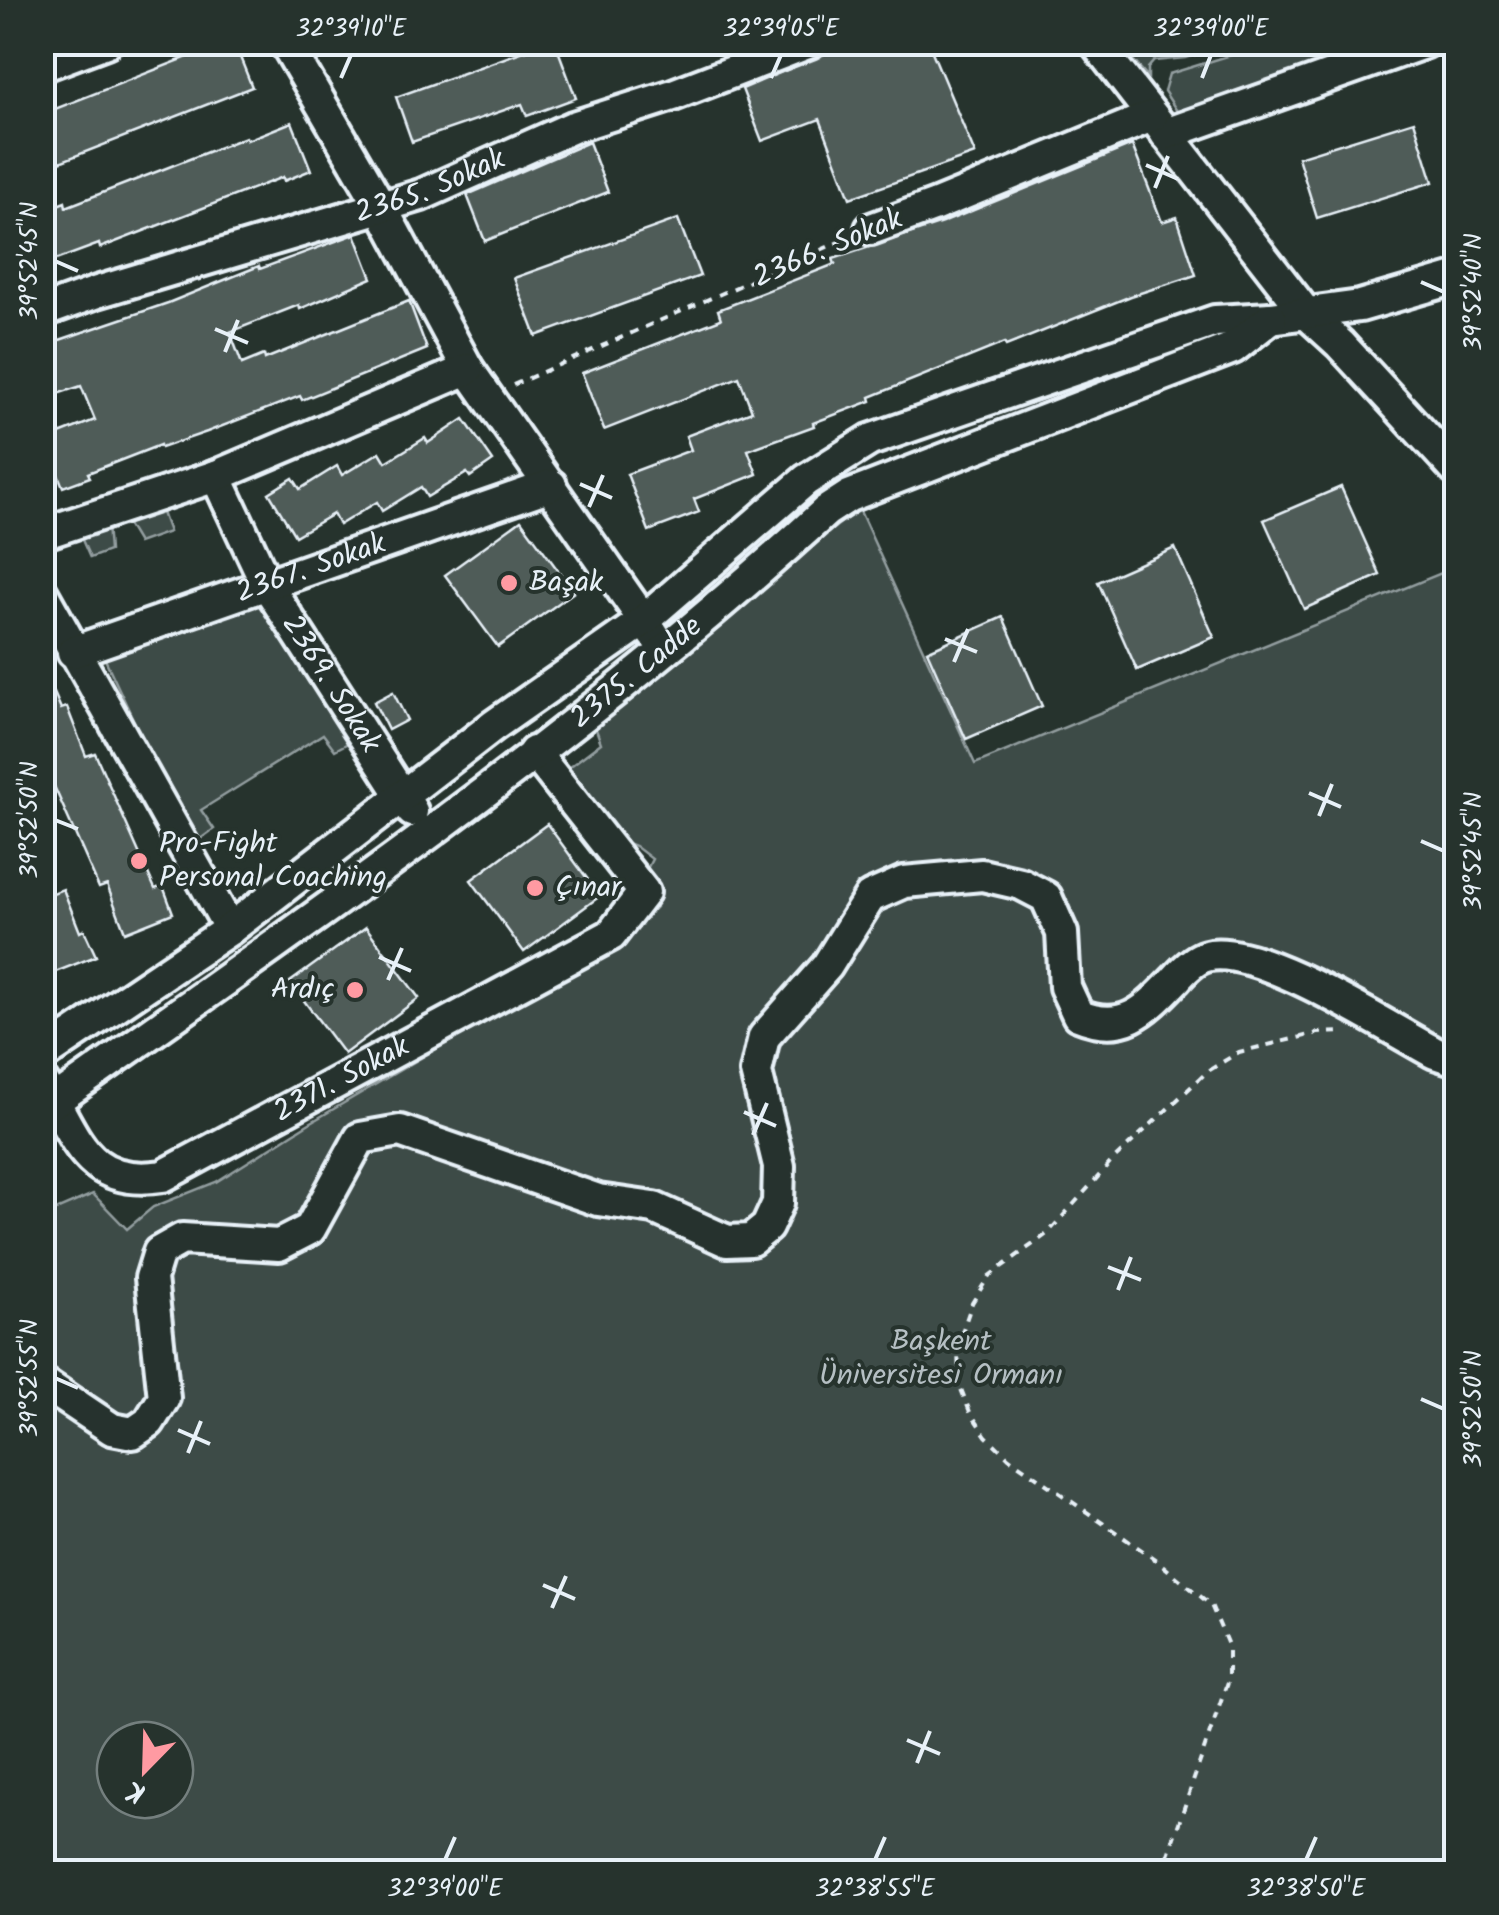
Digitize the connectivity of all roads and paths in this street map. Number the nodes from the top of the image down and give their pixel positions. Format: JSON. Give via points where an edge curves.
{"nodes":[{"id":1,"x":106,"y":42,"type":"edge"},
{"id":2,"x":285,"y":42,"type":"edge"},
{"id":3,"x":810,"y":42,"type":"edge"},
{"id":4,"x":1095,"y":42,"type":"edge"},
{"id":5,"x":1426,"y":42,"type":"edge"},
{"id":6,"x":42,"y":66,"type":"edge"},
{"id":7,"x":1159,"y":125,"type":"junction"},
{"id":8,"x":380,"y":206,"type":"junction"},
{"id":9,"x":871,"y":228,"type":"joint"},
{"id":10,"x":1456,"y":278,"type":"edge"},
{"id":11,"x":42,"y":312,"type":"edge"},
{"id":12,"x":1306,"y":313,"type":"junction"},
{"id":13,"x":1271,"y":318,"type":"junction"},
{"id":14,"x":468,"y":369,"type":"junction"},
{"id":15,"x":506,"y":388,"type":"dead end"},
{"id":16,"x":1456,"y":470,"type":"edge"},
{"id":17,"x":216,"y":476,"type":"junction"},
{"id":18,"x":551,"y":485,"type":"junction"},
{"id":19,"x":42,"y":534,"type":"edge"},
{"id":20,"x":267,"y":586,"type":"junction"},
{"id":21,"x":42,"y":593,"type":"edge"},
{"id":22,"x":643,"y":622,"type":"junction"},
{"id":23,"x":666,"y":648,"type":"junction"},
{"id":24,"x":73,"y":652,"type":"junction"},
{"id":25,"x":534,"y":752,"type":"junction"},
{"id":26,"x":401,"y":796,"type":"junction"},
{"id":27,"x":428,"y":833,"type":"junction"},
{"id":28,"x":230,"y":929,"type":"junction"},
{"id":29,"x":1348,"y":1032,"type":"dead end"},
{"id":30,"x":42,"y":1056,"type":"edge"},
{"id":31,"x":1456,"y":1060,"type":"edge"},
{"id":32,"x":47,"y":1097,"type":"edge"},
{"id":33,"x":42,"y":1382,"type":"edge"},
{"id":34,"x":1162,"y":1872,"type":"edge"}],
"edges":[{"from":1,"to":6,"type":"street"},
{"from":2,"to":8,"type":"street"},
{"from":3,"to":8,"type":"street","name":"2365. Sokak","via":[[573,127],[421,195]]},
{"from":4,"to":7,"type":"street"},
{"from":5,"to":7,"type":"street","name":"2366. Sokak"},
{"from":7,"to":9,"type":"street","name":"2366. Sokak"},
{"from":7,"to":12,"type":"street"},
{"from":8,"to":11,"type":"street","name":"2365. Sokak"},
{"from":8,"to":14,"type":"street"},
{"from":9,"to":15,"type":"path","name":"2366. Sokak"},
{"from":10,"to":12,"type":"street","name":"2375. Cadde","via":[[1360,306]]},
{"from":12,"to":13,"type":"street","name":"2375. Cadde"},
{"from":12,"to":16,"type":"street"},
{"from":13,"to":22,"type":"street","name":"2375. Cadde","via":[[1215,320],[870,440],[806,480]]},
{"from":13,"to":23,"type":"street","name":"2375. Cadde","via":[[1233,348],[849,496]]},
{"from":14,"to":17,"type":"street"},
{"from":14,"to":18,"type":"street"},
{"from":17,"to":19,"type":"street"},
{"from":17,"to":20,"type":"street","name":"2369. Sokak"},
{"from":18,"to":20,"type":"street","name":"2367. Sokak"},
{"from":18,"to":22,"type":"street"},
{"from":20,"to":24,"type":"street","name":"2367. Sokak"},
{"from":20,"to":26,"type":"street","name":"2369. Sokak"},
{"from":21,"to":24,"type":"street"},
{"from":22,"to":23,"type":"street"},
{"from":22,"to":26,"type":"street","name":"2375. Cadde"},
{"from":23,"to":25,"type":"street","name":"2375. Cadde"},
{"from":24,"to":28,"type":"street"},
{"from":25,"to":27,"type":"street","name":"2375. Cadde"},
{"from":25,"to":32,"type":"street","name":"2371. Sokak","via":[[644,892],[611,935],[163,1176],[122,1178],[103,1168],[83,1152]]},
{"from":26,"to":27,"type":"street","name":"2369. Sokak"},
{"from":26,"to":28,"type":"street","name":"2375. Cadde"},
{"from":27,"to":32,"type":"street","name":"2375. Cadde"},
{"from":28,"to":30,"type":"street","name":"2375. Cadde"},
{"from":29,"to":34,"type":"path","via":[[1239,1052],[1208,1070],[1047,1234],[989,1276],[958,1344],[959,1384],[986,1436],[1211,1604],[1224,1630],[1228,1680]]},
{"from":31,"to":33,"type":"street","via":[[1241,956],[1206,956],[1122,1023],[1094,1022],[1078,1015],[1065,987],[1062,932],[1046,897],[982,875],[904,882],[870,898],[827,966],[764,1037],[756,1072],[779,1166],[778,1204],[751,1240],[727,1241],[654,1208],[598,1200],[400,1131],[360,1138],[310,1230],[279,1246],[182,1239],[159,1252],[150,1278],[164,1398],[149,1422],[133,1432],[112,1429]]}]}
